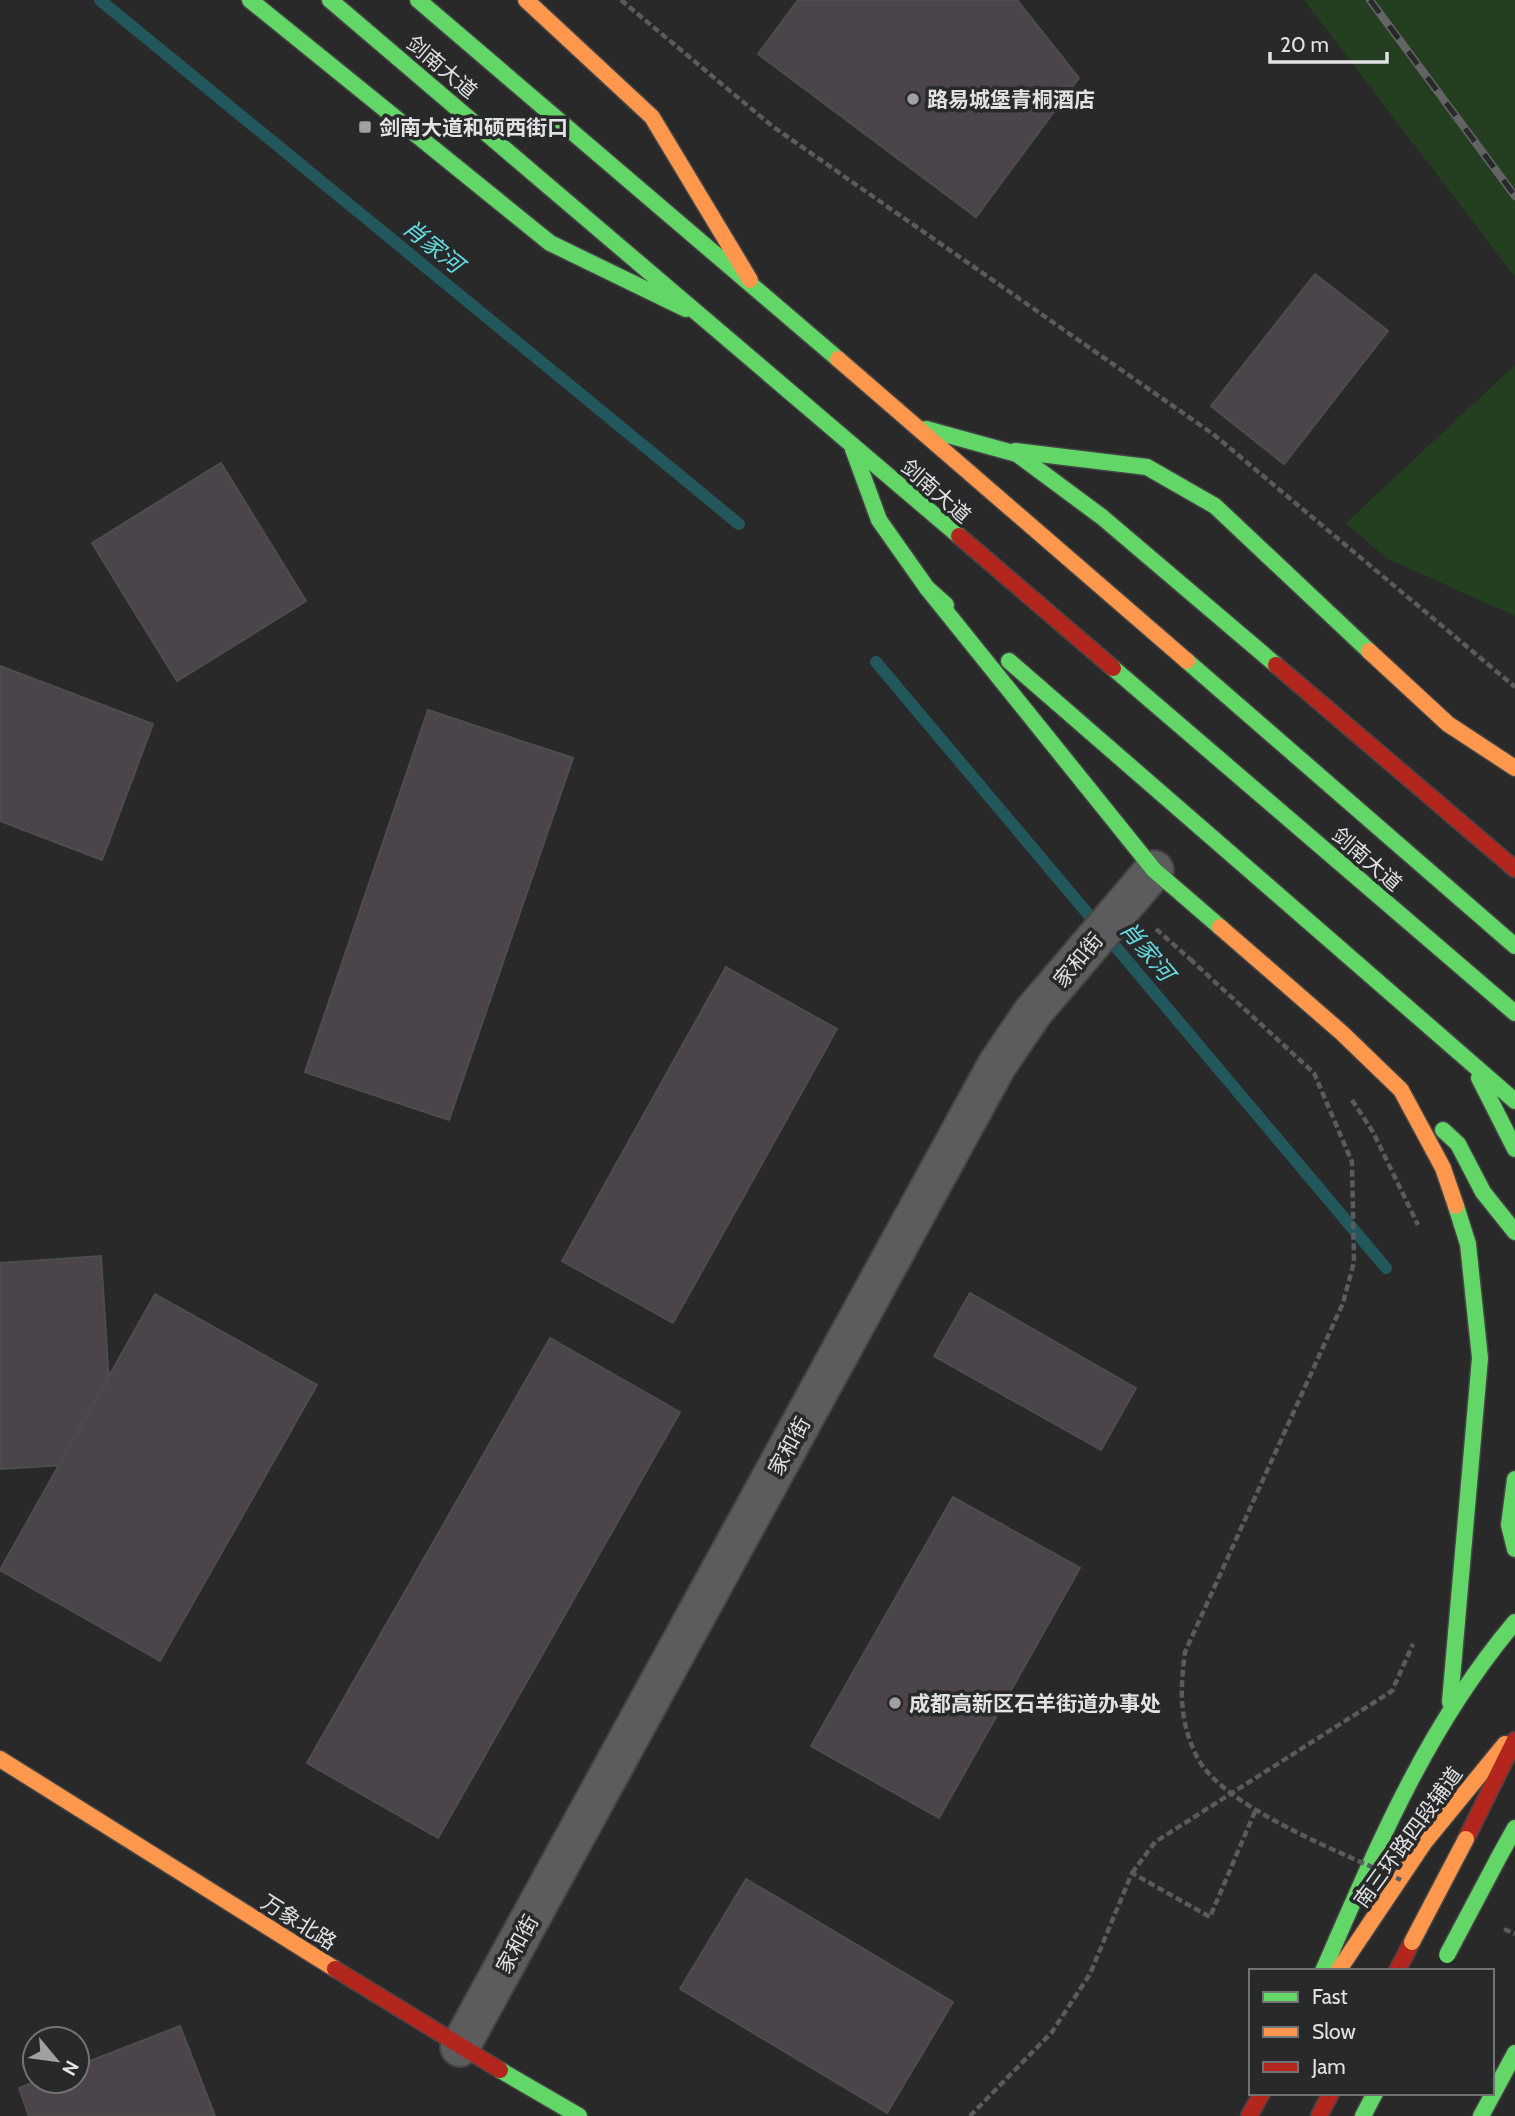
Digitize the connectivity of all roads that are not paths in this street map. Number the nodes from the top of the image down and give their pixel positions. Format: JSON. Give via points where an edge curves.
{"nodes":[{"id":1,"x":250,"y":0,"type":"edge"},
{"id":2,"x":330,"y":0,"type":"edge"},
{"id":3,"x":418,"y":0,"type":"edge"},
{"id":4,"x":526,"y":0,"type":"edge"},
{"id":5,"x":757,"y":291,"type":"junction"},
{"id":6,"x":710,"y":322,"type":"junction"},
{"id":7,"x":918,"y":427,"type":"junction"},
{"id":8,"x":852,"y":446,"type":"junction"},
{"id":9,"x":1005,"y":450,"type":"junction"},
{"id":10,"x":927,"y":588,"type":"junction"},
{"id":11,"x":1515,"y":768,"type":"edge"},
{"id":12,"x":1442,"y":806,"type":"junction"},
{"id":13,"x":1515,"y":852,"type":"edge"},
{"id":14,"x":1515,"y":869,"type":"edge"},
{"id":15,"x":1154,"y":870,"type":"junction"},
{"id":16,"x":1515,"y":946,"type":"edge"},
{"id":17,"x":1515,"y":1013,"type":"edge"},
{"id":18,"x":1469,"y":1060,"type":"junction"},
{"id":19,"x":1401,"y":1090,"type":"junction"},
{"id":20,"x":1515,"y":1101,"type":"edge"},
{"id":21,"x":1512,"y":1142,"type":"edge"},
{"id":22,"x":1515,"y":1232,"type":"edge"},
{"id":23,"x":1515,"y":1479,"type":"edge"},
{"id":24,"x":1515,"y":1549,"type":"edge"},
{"id":25,"x":1515,"y":1622,"type":"edge"},
{"id":26,"x":1450,"y":1702,"type":"junction"},
{"id":27,"x":1515,"y":1731,"type":"edge"},
{"id":28,"x":1515,"y":1740,"type":"edge"},
{"id":29,"x":0,"y":1759,"type":"edge"},
{"id":30,"x":1515,"y":1828,"type":"edge"},
{"id":31,"x":1324,"y":1969,"type":"edge"},
{"id":32,"x":1339,"y":1969,"type":"edge"},
{"id":33,"x":1397,"y":1969,"type":"edge"},
{"id":34,"x":1440,"y":1969,"type":"edge"},
{"id":35,"x":460,"y":2047,"type":"junction"},
{"id":36,"x":1515,"y":2053,"type":"edge"},
{"id":37,"x":1494,"y":2092,"type":"edge"},
{"id":38,"x":1261,"y":2095,"type":"edge"},
{"id":39,"x":1331,"y":2095,"type":"edge"},
{"id":40,"x":1374,"y":2095,"type":"edge"},
{"id":41,"x":1492,"y":2095,"type":"edge"},
{"id":42,"x":579,"y":2116,"type":"edge"},
{"id":43,"x":1249,"y":2116,"type":"edge"},
{"id":44,"x":1320,"y":2116,"type":"edge"},
{"id":45,"x":1363,"y":2116,"type":"edge"},
{"id":46,"x":1481,"y":2116,"type":"edge"}],
"edges":[{"from":1,"to":6,"type":"main road","via":[[550,243]]},
{"from":2,"to":6,"type":"main road","name":"剑南大道"},
{"from":3,"to":5,"type":"main road","name":"剑南大道"},
{"from":4,"to":5,"type":"main road","via":[[652,117]]},
{"from":5,"to":7,"type":"main road","name":"剑南大道"},
{"from":6,"to":8,"type":"main road","name":"剑南大道"},
{"from":7,"to":9,"type":"main road"},
{"from":7,"to":16,"type":"main road","name":"剑南大道"},
{"from":8,"to":10,"type":"main road","via":[[879,520]]},
{"from":8,"to":17,"type":"main road","name":"剑南大道"},
{"from":9,"to":11,"type":"main road","via":[[1147,467],[1215,506],[1448,724]]},
{"from":9,"to":12,"type":"main road","via":[[1017,454],[1102,517]]},
{"from":10,"to":15,"type":"main road"},
{"from":10,"to":18,"type":"main road"},
{"from":12,"to":13,"type":"main road"},
{"from":12,"to":14,"type":"main road"},
{"from":15,"to":19,"type":"main road"},
{"from":15,"to":35,"type":"street","name":"家和街","via":[[1033,1012],[997,1065]]},
{"from":18,"to":20,"type":"main road"},
{"from":18,"to":21,"type":"main road"},
{"from":19,"to":22,"type":"main road","via":[[1458,1144],[1483,1192]]},
{"from":19,"to":26,"type":"main road","via":[[1443,1168],[1468,1244],[1480,1357]]},
{"from":23,"to":24,"type":"main road","via":[[1509,1525]]},
{"from":25,"to":26,"type":"main road"},
{"from":26,"to":31,"type":"main road","via":[[1395,1808]]},
{"from":27,"to":32,"type":"main road","name":"南三环路四段辅道","via":[[1424,1843]]},
{"from":28,"to":33,"type":"main road","bridge":true},
{"from":29,"to":35,"type":"main road","name":"万象北路"},
{"from":30,"to":34,"type":"main road","bridge":true},
{"from":35,"to":42,"type":"main road","name":"万象北路"},
{"from":36,"to":37,"type":"main road"},
{"from":38,"to":43,"type":"main road"},
{"from":39,"to":44,"type":"main road"},
{"from":40,"to":45,"type":"main road"},
{"from":41,"to":46,"type":"main road"}]}
